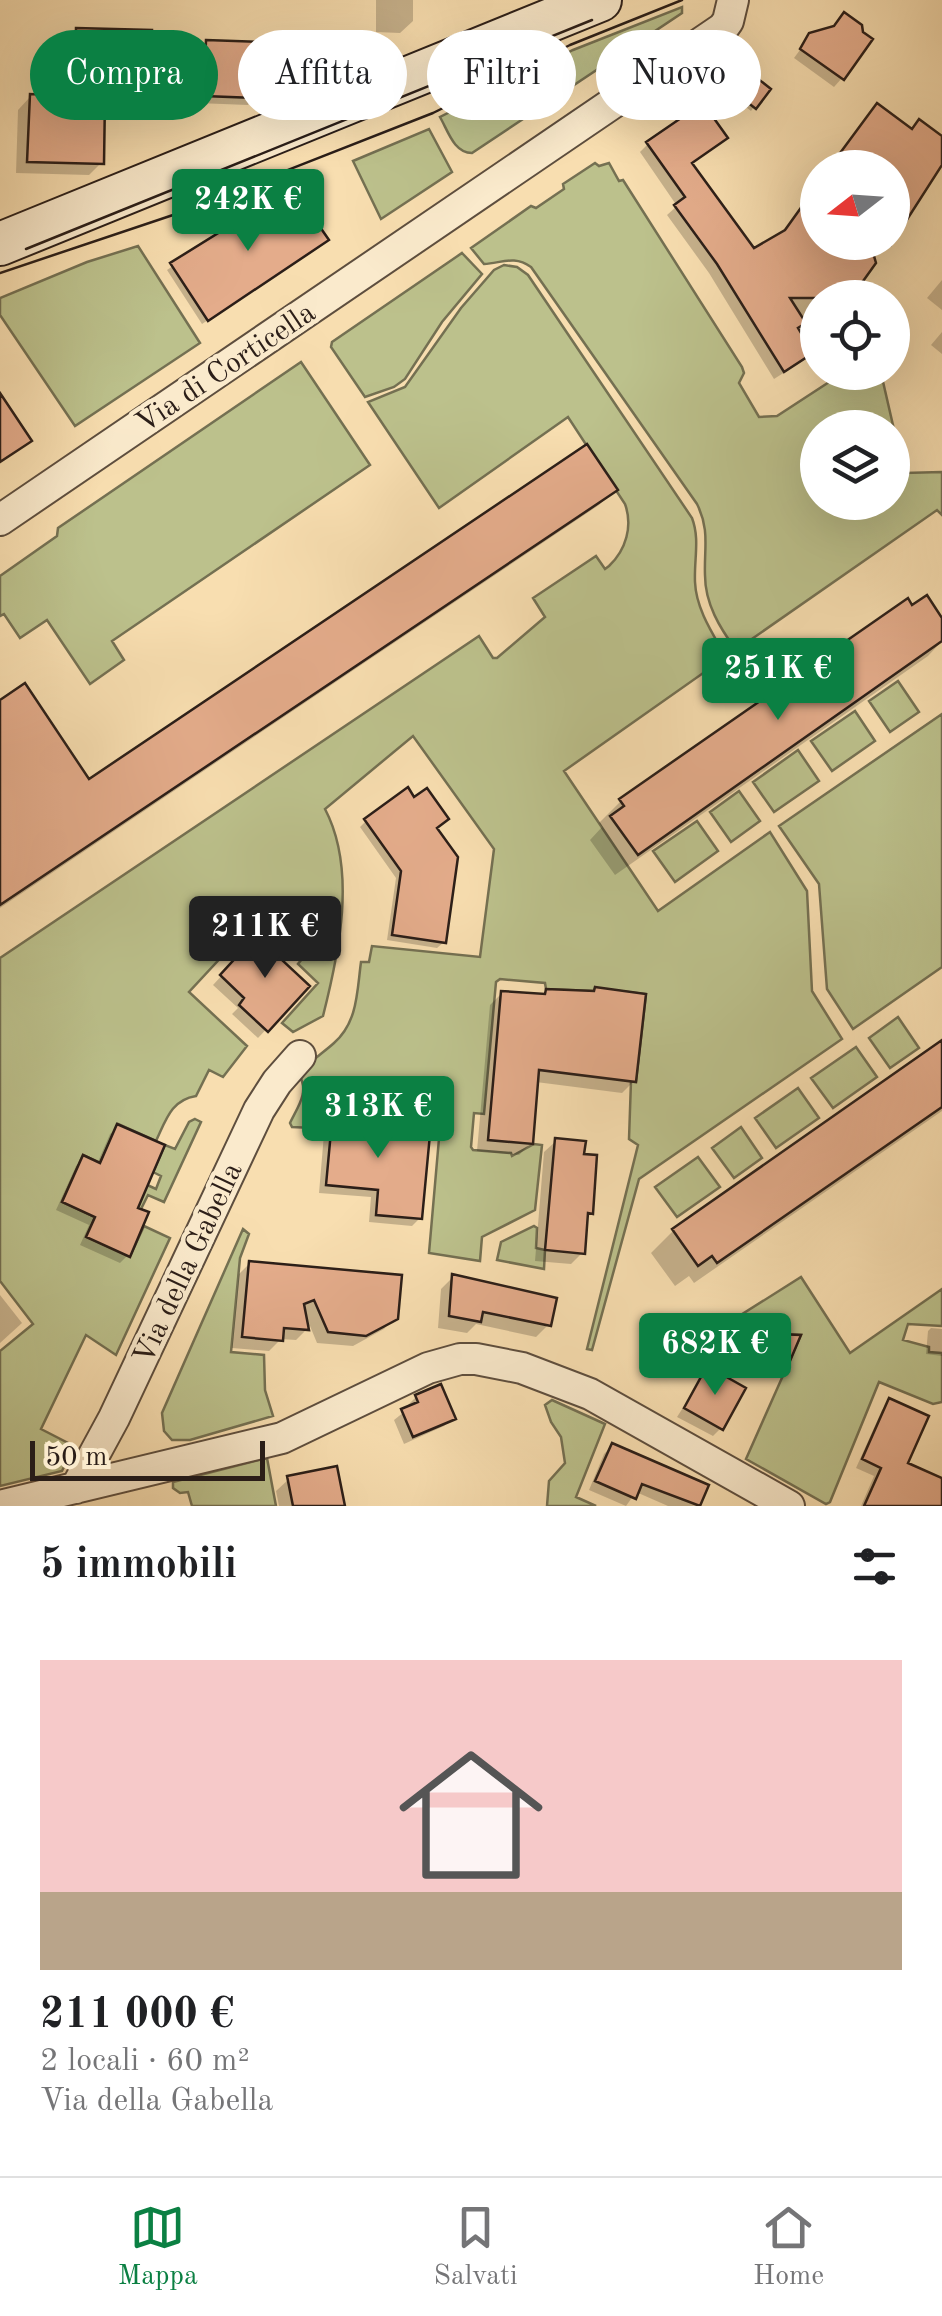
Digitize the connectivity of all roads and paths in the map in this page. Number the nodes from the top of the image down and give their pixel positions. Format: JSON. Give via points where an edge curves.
{"nodes":[{"id":1,"x":600,"y":0,"type":"edge"},
{"id":2,"x":733,"y":0,"type":"edge"},
{"id":3,"x":0,"y":244,"type":"edge"},
{"id":4,"x":0,"y":520,"type":"edge"},
{"id":5,"x":300,"y":1056,"type":"dead end"},
{"id":6,"x":114,"y":1418,"type":"junction"},
{"id":7,"x":150,"y":1471,"type":"junction"},
{"id":8,"x":76,"y":1488,"type":"junction"},
{"id":9,"x":0,"y":1506,"type":"edge"},
{"id":10,"x":789,"y":1506,"type":"edge"}],
"edges":[{"from":1,"to":3,"type":"street"},
{"from":2,"to":4,"type":"street","name":"Via di Corticella","via":[[723,28]]},
{"from":5,"to":6,"type":"street","name":"Via della Gabella","via":[[248,1132]]},
{"from":6,"to":7,"type":"street","via":[[126,1448]]},
{"from":6,"to":8,"type":"street","name":"Via della Gabella"},
{"from":7,"to":8,"type":"street"},
{"from":7,"to":10,"type":"street","via":[[282,1438],[428,1368],[476,1359],[590,1394]]},
{"from":8,"to":9,"type":"street"}]}
